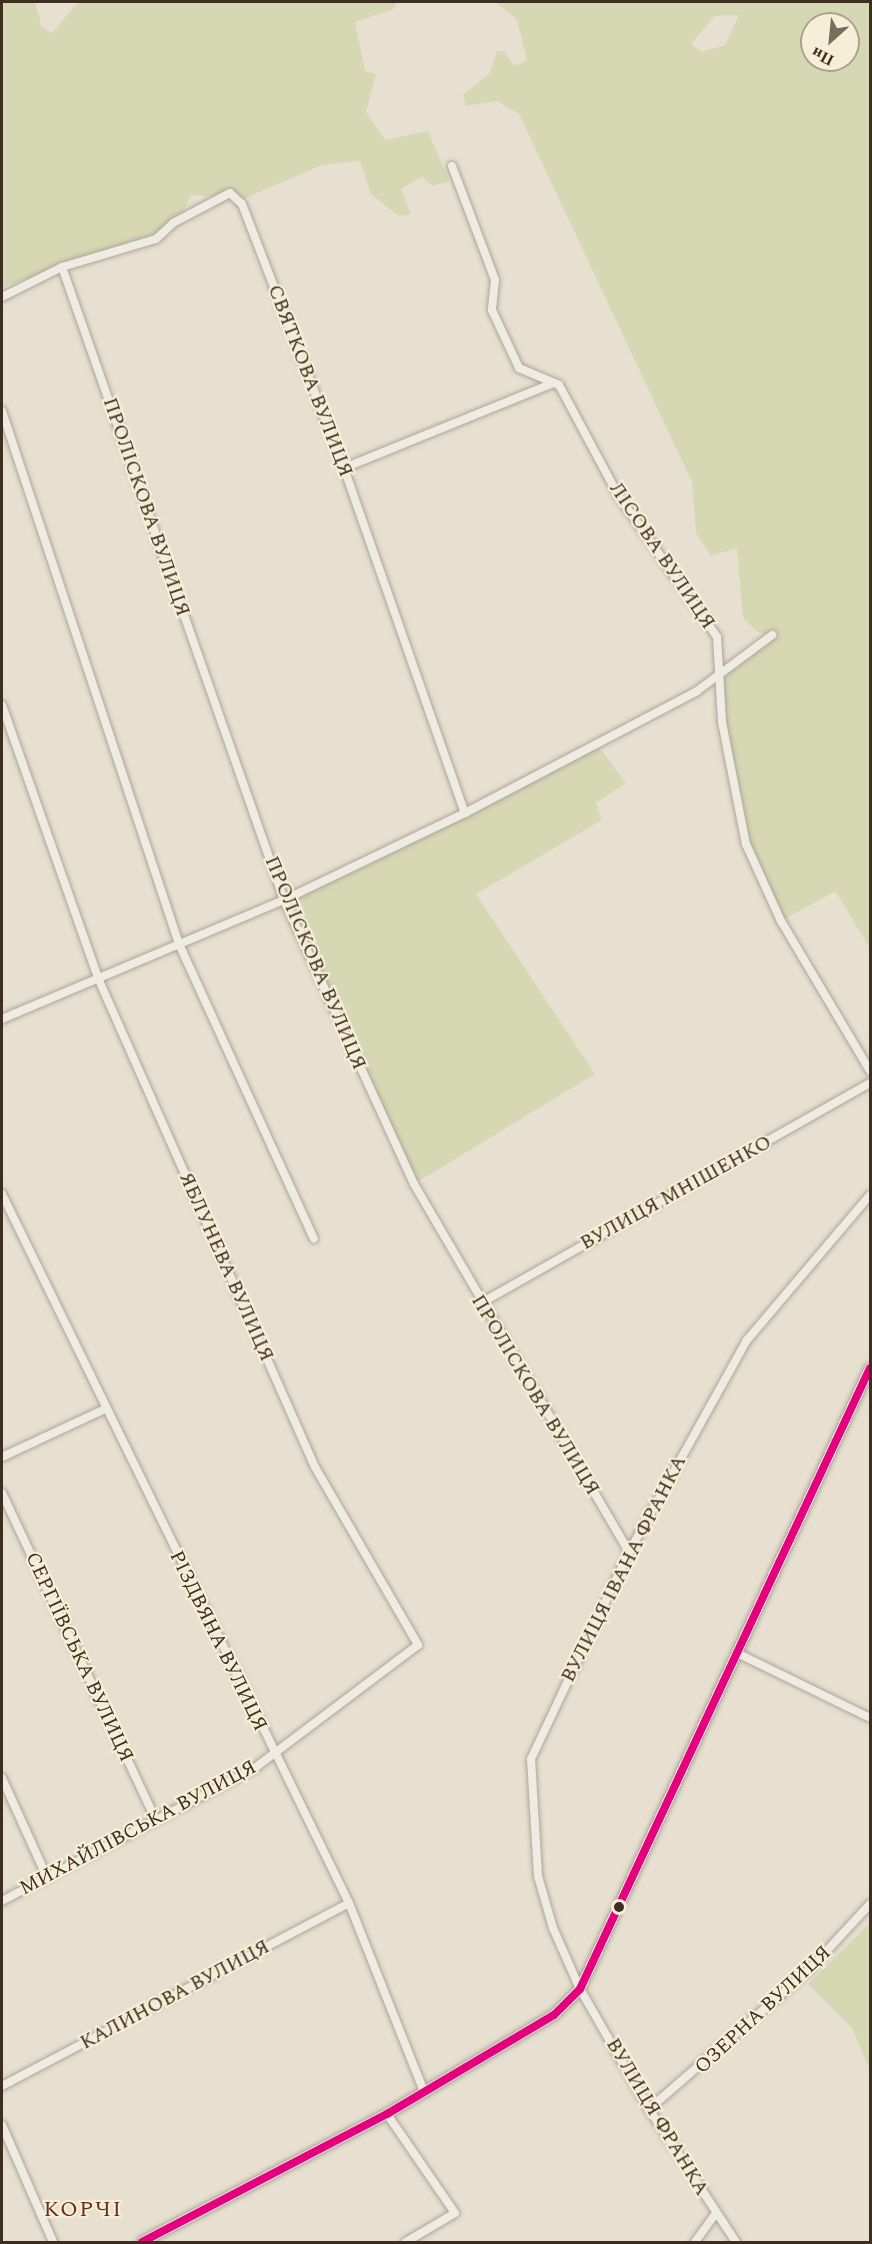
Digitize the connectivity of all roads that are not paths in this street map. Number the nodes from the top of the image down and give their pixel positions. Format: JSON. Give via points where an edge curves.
{"nodes":[{"id":1,"x":452,"y":166,"type":"dead end"},
{"id":2,"x":62,"y":267,"type":"junction"},
{"id":3,"x":2,"y":297,"type":"edge"},
{"id":4,"x":553,"y":382,"type":"junction"},
{"id":5,"x":2,"y":411,"type":"edge"},
{"id":6,"x":344,"y":468,"type":"junction"},
{"id":7,"x":772,"y":635,"type":"dead end"},
{"id":8,"x":717,"y":677,"type":"junction"},
{"id":9,"x":2,"y":705,"type":"edge"},
{"id":10,"x":465,"y":813,"type":"junction"},
{"id":11,"x":284,"y":900,"type":"junction"},
{"id":12,"x":179,"y":944,"type":"junction"},
{"id":13,"x":98,"y":978,"type":"junction"},
{"id":14,"x":2,"y":1019,"type":"edge"},
{"id":15,"x":870,"y":1071,"type":"edge"},
{"id":16,"x":870,"y":1083,"type":"edge"},
{"id":17,"x":2,"y":1194,"type":"edge"},
{"id":18,"x":870,"y":1195,"type":"edge"},
{"id":19,"x":314,"y":1239,"type":"dead end"},
{"id":20,"x":481,"y":1303,"type":"junction"},
{"id":21,"x":870,"y":1368,"type":"edge"},
{"id":22,"x":105,"y":1409,"type":"junction"},
{"id":23,"x":2,"y":1457,"type":"edge"},
{"id":24,"x":2,"y":1493,"type":"edge"},
{"id":25,"x":628,"y":1552,"type":"junction"},
{"id":26,"x":739,"y":1654,"type":"junction"},
{"id":27,"x":870,"y":1718,"type":"edge"},
{"id":28,"x":272,"y":1752,"type":"junction"},
{"id":29,"x":2,"y":1778,"type":"edge"},
{"id":30,"x":156,"y":1820,"type":"junction"},
{"id":31,"x":47,"y":1877,"type":"junction"},
{"id":32,"x":2,"y":1901,"type":"edge"},
{"id":33,"x":349,"y":1904,"type":"junction"},
{"id":34,"x":870,"y":1904,"type":"edge"},
{"id":35,"x":580,"y":1989,"type":"junction"},
{"id":36,"x":2,"y":2086,"type":"edge"},
{"id":37,"x":424,"y":2091,"type":"junction"},
{"id":38,"x":649,"y":2109,"type":"junction"},
{"id":39,"x":387,"y":2114,"type":"junction"},
{"id":40,"x":2,"y":2125,"type":"edge"},
{"id":41,"x":715,"y":2214,"type":"junction"},
{"id":42,"x":52,"y":2242,"type":"edge"},
{"id":43,"x":142,"y":2242,"type":"edge"},
{"id":44,"x":406,"y":2242,"type":"edge"},
{"id":45,"x":695,"y":2242,"type":"edge"},
{"id":46,"x":736,"y":2242,"type":"edge"}],
"edges":[{"from":1,"to":4,"type":"street","via":[[495,280],[492,310],[519,368]]},
{"from":2,"to":3,"type":"street","name":"СВЯТКОВА ВУЛИЦЯ"},
{"from":2,"to":6,"type":"street","name":"СВЯТКОВА ВУЛИЦЯ","via":[[156,239],[182,218],[230,193],[242,204]]},
{"from":2,"to":11,"type":"street","name":"ПРОЛІСКОВА ВУЛИЦЯ"},
{"from":4,"to":6,"type":"street"},
{"from":4,"to":8,"type":"street","name":"ЛІСОВА ВУЛИЦЯ","via":[[618,495],[717,637]]},
{"from":5,"to":12,"type":"street"},
{"from":6,"to":10,"type":"street","name":"СВЯТКОВА ВУЛИЦЯ"},
{"from":7,"to":8,"type":"street"},
{"from":8,"to":10,"type":"street"},
{"from":8,"to":15,"type":"street","name":"ЛІСОВА ВУЛИЦЯ","via":[[746,844],[780,921]]},
{"from":9,"to":13,"type":"street","name":"ЯБЛУНЕВА ВУЛИЦЯ"},
{"from":10,"to":11,"type":"street"},
{"from":11,"to":12,"type":"street"},
{"from":11,"to":20,"type":"street","name":"ПРОЛІСКОВА ВУЛИЦЯ","via":[[414,1184]]},
{"from":12,"to":13,"type":"street"},
{"from":12,"to":19,"type":"street"},
{"from":13,"to":14,"type":"street"},
{"from":13,"to":28,"type":"street","name":"ЯБЛУНЕВА ВУЛИЦЯ","via":[[315,1467],[418,1639],[413,1649]]},
{"from":16,"to":20,"type":"street","name":"ВУЛИЦЯ МНІШЕНКО"},
{"from":17,"to":22,"type":"street","name":"РІЗДВЯНА ВУЛИЦЯ"},
{"from":18,"to":25,"type":"street","name":"ВУЛИЦЯ ІВАНА ФРАНКА","via":[[747,1341]]},
{"from":20,"to":25,"type":"street","name":"ПРОЛІСКОВА ВУЛИЦЯ"},
{"from":21,"to":26,"type":"main road"},
{"from":22,"to":23,"type":"street"},
{"from":22,"to":28,"type":"street","name":"РІЗДВЯНА ВУЛИЦЯ"},
{"from":24,"to":30,"type":"street","name":"СЕРГІЇВСЬКА ВУЛИЦЯ"},
{"from":25,"to":35,"type":"street","name":"ВУЛИЦЯ ІВАНА ФРАНКА","via":[[531,1759],[543,1901]]},
{"from":26,"to":27,"type":"street"},
{"from":26,"to":35,"type":"main road"},
{"from":28,"to":30,"type":"street","name":"МИХАЙЛІВСЬКА ВУЛИЦЯ","via":[[255,1768]]},
{"from":28,"to":33,"type":"street","name":"РІЗДВЯНА ВУЛИЦЯ"},
{"from":29,"to":31,"type":"street"},
{"from":30,"to":31,"type":"street","name":"МИХАЙЛІВСЬКА ВУЛИЦЯ"},
{"from":31,"to":32,"type":"street","name":"МИХАЙЛІВСЬКА ВУЛИЦЯ"},
{"from":33,"to":36,"type":"street","name":"КАЛИНОВА ВУЛИЦЯ"},
{"from":33,"to":37,"type":"street","name":"РІЗДВЯНА ВУЛИЦЯ"},
{"from":34,"to":38,"type":"street","name":"ОЗЕРНА ВУЛИЦЯ","via":[[800,1978]]},
{"from":35,"to":37,"type":"main road","via":[[554,2015]]},
{"from":35,"to":38,"type":"street","name":"ВУЛИЦЯ ФРАНКА"},
{"from":37,"to":39,"type":"main road"},
{"from":38,"to":41,"type":"street","name":"ВУЛИЦЯ ФРАНКА"},
{"from":39,"to":43,"type":"main road"},
{"from":39,"to":44,"type":"street","via":[[455,2213]]},
{"from":40,"to":42,"type":"street"},
{"from":41,"to":45,"type":"street"},
{"from":41,"to":46,"type":"street","name":"ВУЛИЦЯ ФРАНКА"}]}
